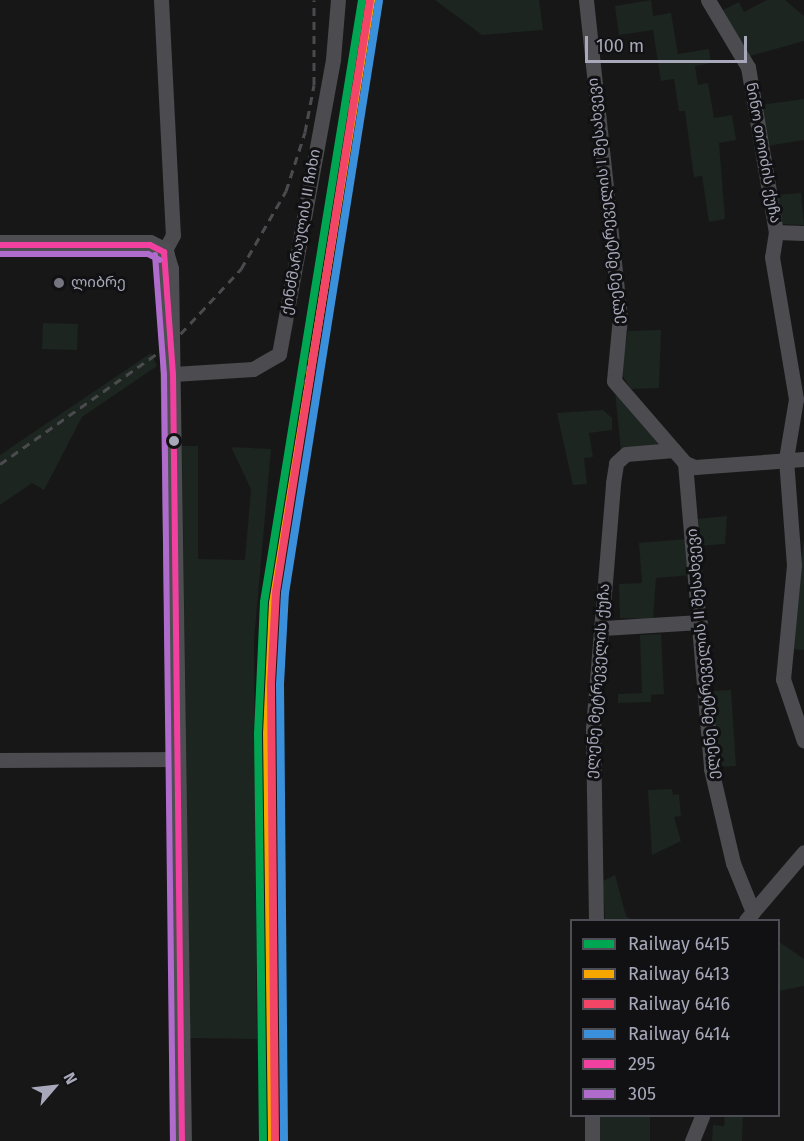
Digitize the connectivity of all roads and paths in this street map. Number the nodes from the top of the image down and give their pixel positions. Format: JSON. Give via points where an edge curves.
{"nodes":[{"id":1,"x":161,"y":0,"type":"edge"},
{"id":2,"x":338,"y":0,"type":"edge"},
{"id":3,"x":586,"y":0,"type":"edge"},
{"id":4,"x":708,"y":0,"type":"edge"},
{"id":5,"x":776,"y":232,"type":"junction"},
{"id":6,"x":804,"y":233,"type":"edge"},
{"id":7,"x":0,"y":245,"type":"edge"},
{"id":8,"x":164,"y":252,"type":"junction"},
{"id":9,"x":173,"y":374,"type":"junction"},
{"id":10,"x":674,"y":450,"type":"junction"},
{"id":11,"x":786,"y":459,"type":"junction"},
{"id":12,"x":804,"y":459,"type":"edge"},
{"id":13,"x":685,"y":463,"type":"junction"},
{"id":14,"x":700,"y":622,"type":"junction"},
{"id":15,"x":603,"y":628,"type":"junction"},
{"id":16,"x":799,"y":723,"type":"edge"},
{"id":17,"x":804,"y":741,"type":"edge"},
{"id":18,"x":178,"y":759,"type":"junction"},
{"id":19,"x":0,"y":760,"type":"edge"},
{"id":20,"x":804,"y":852,"type":"edge"},
{"id":21,"x":750,"y":916,"type":"edge"},
{"id":22,"x":596,"y":919,"type":"edge"},
{"id":23,"x":591,"y":1117,"type":"edge"},
{"id":24,"x":702,"y":1117,"type":"edge"},
{"id":25,"x":182,"y":1141,"type":"edge"},
{"id":26,"x":592,"y":1141,"type":"edge"},
{"id":27,"x":692,"y":1141,"type":"edge"}],
"edges":[{"from":1,"to":8,"type":"street","via":[[174,235]]},
{"from":2,"to":9,"type":"street","name":"ქინძმარაულის II ჩიხი","via":[[333,59],[279,354],[253,369]]},
{"from":3,"to":10,"type":"street","name":"ელენე მეტრეველის I შესახვევი","via":[[620,317],[612,374]]},
{"from":4,"to":5,"type":"street","name":"ნინო თოიძის ქუჩა","via":[[748,68]]},
{"from":5,"to":6,"type":"street"},
{"from":5,"to":11,"type":"street","name":"ნინო თოიძის ქუჩა","via":[[772,257],[796,399]]},
{"from":7,"to":8,"type":"main road","via":[[150,245]]},
{"from":8,"to":9,"type":"main road","via":[[169,268]]},
{"from":9,"to":18,"type":"main road"},
{"from":10,"to":13,"type":"street"},
{"from":10,"to":15,"type":"street","name":"ელენე მეტრეველის ქუჩა","via":[[631,451],[616,462],[600,603]]},
{"from":11,"to":12,"type":"street"},
{"from":11,"to":13,"type":"street","via":[[695,467]]},
{"from":11,"to":16,"type":"street","name":"ნინო თოიძის ქუჩა","via":[[794,565],[783,679]]},
{"from":13,"to":14,"type":"street","name":"ელენე მეტრეველის II შესახვევი"},
{"from":14,"to":15,"type":"street"},
{"from":14,"to":21,"type":"street","name":"ელენე მეტრეველის II შესახვევი","via":[[711,769]]},
{"from":15,"to":22,"type":"street","name":"ელენე მეტრეველის ქუჩა","via":[[592,740]]},
{"from":16,"to":17,"type":"street","name":"ნინო თოიძის ქუჩა"},
{"from":18,"to":19,"type":"street"},
{"from":18,"to":25,"type":"main road"},
{"from":20,"to":21,"type":"street"},
{"from":23,"to":26,"type":"street"},
{"from":24,"to":27,"type":"street"}]}
